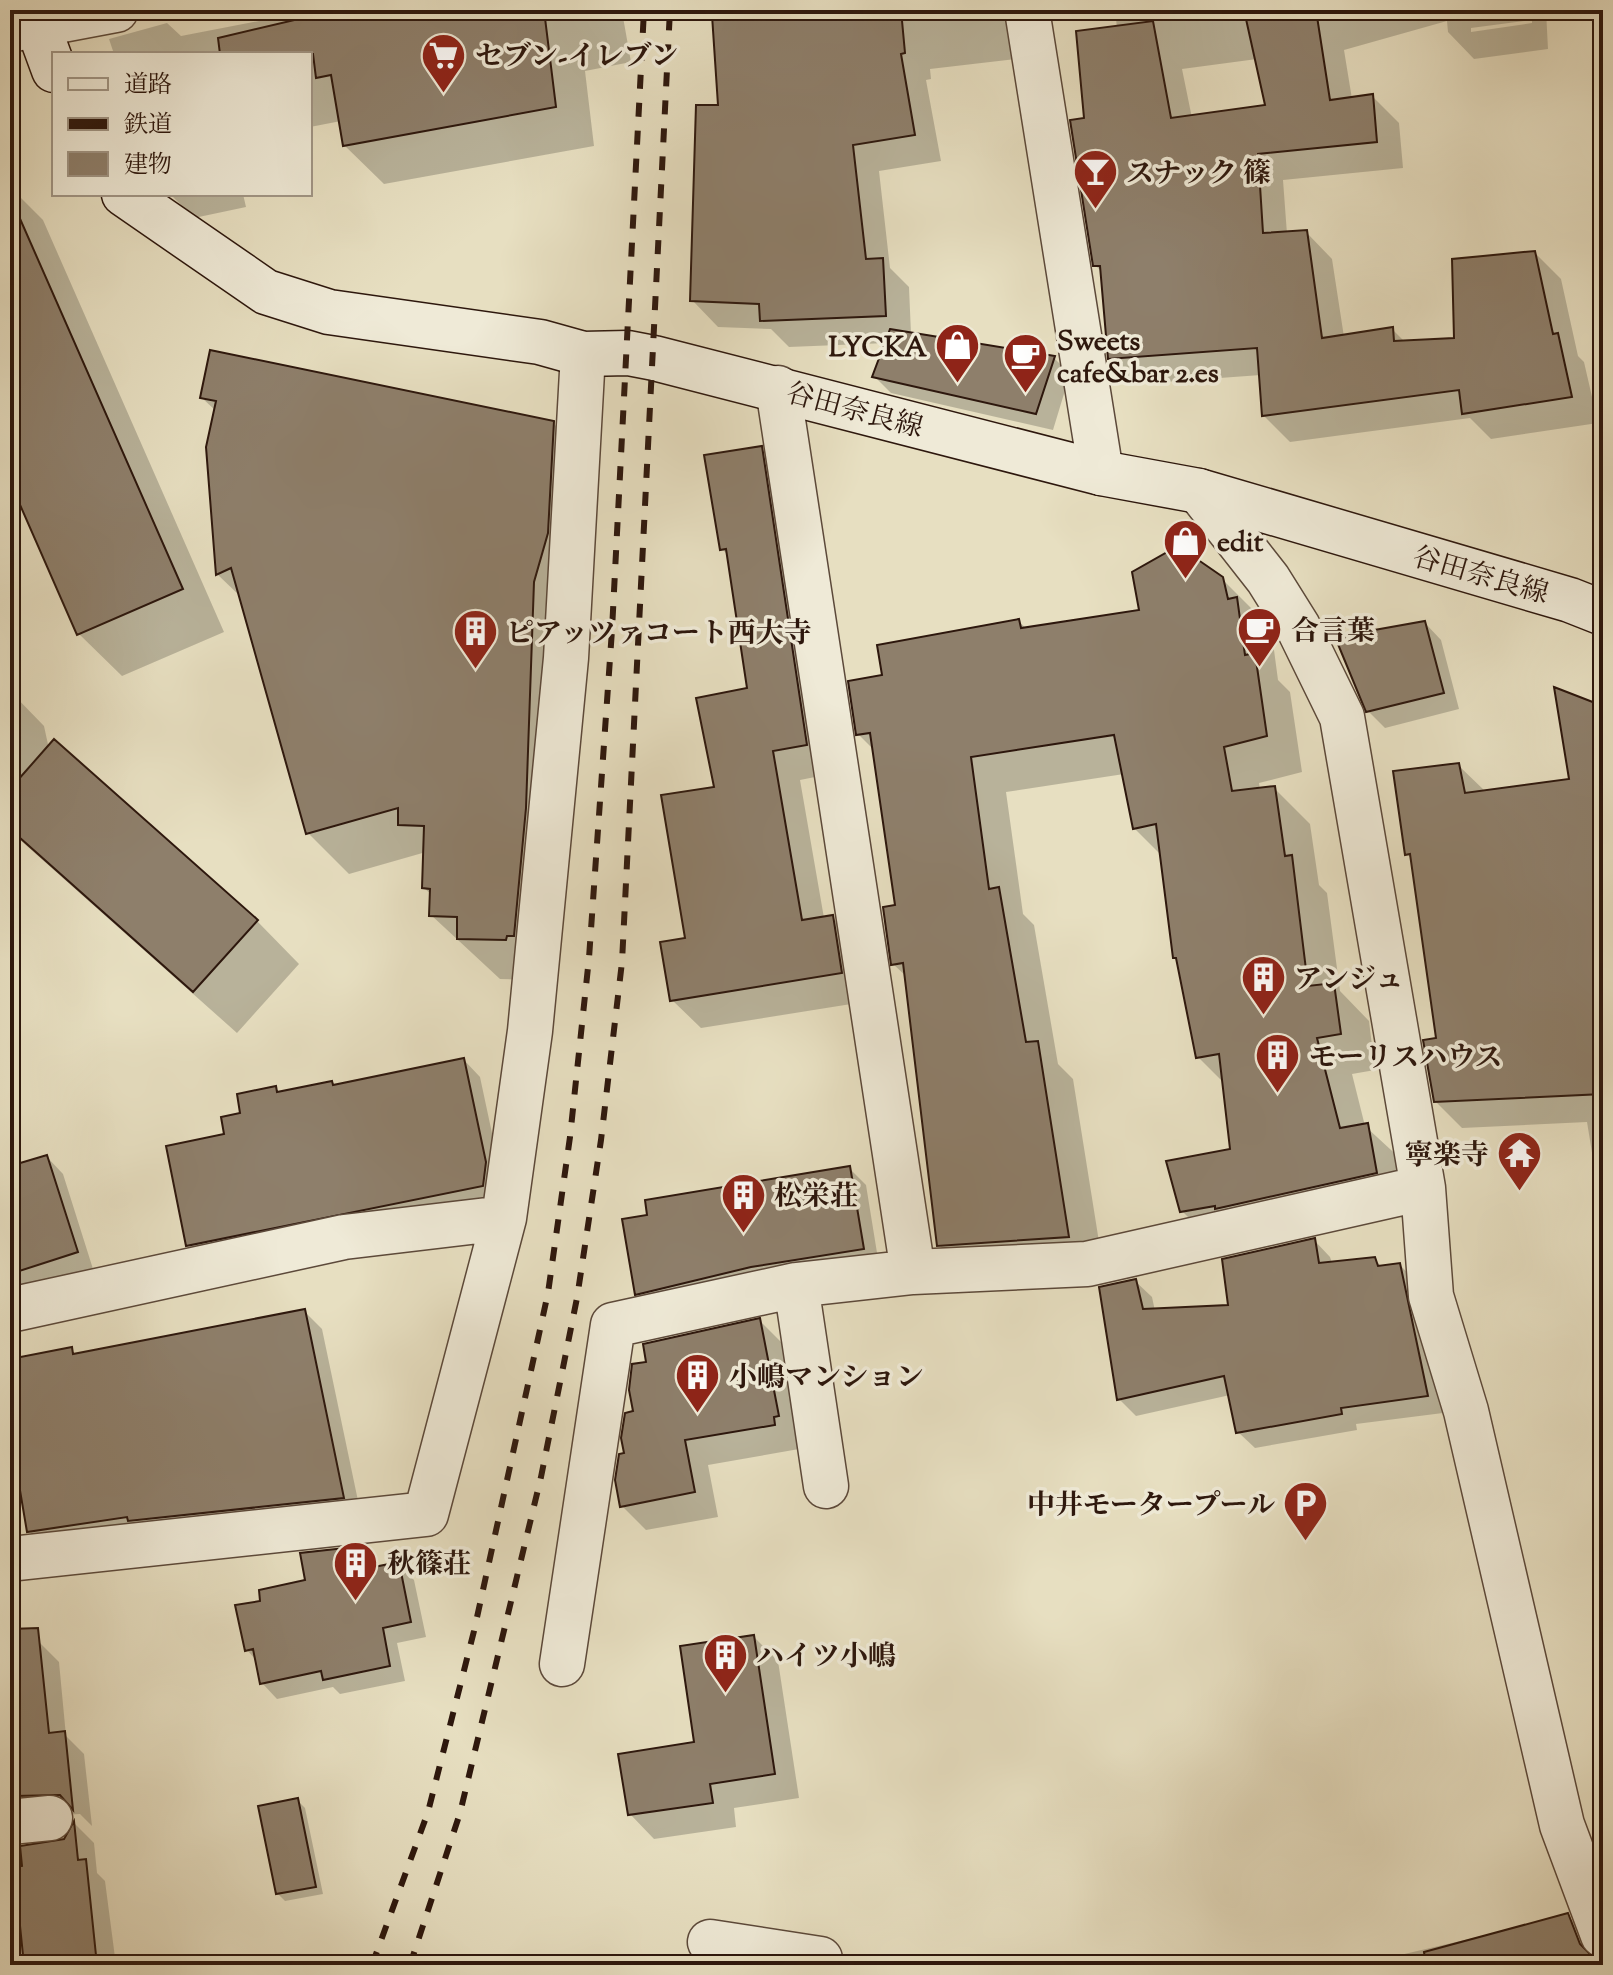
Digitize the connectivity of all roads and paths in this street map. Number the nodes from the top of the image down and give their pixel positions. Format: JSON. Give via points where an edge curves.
{"nodes":[{"id":1,"x":116,"y":10,"type":"edge"},
{"id":2,"x":1027,"y":10,"type":"edge"},
{"id":3,"x":26,"y":22,"type":"edge"},
{"id":4,"x":52,"y":67,"type":"edge"},
{"id":5,"x":127,"y":196,"type":"edge"},
{"id":6,"x":583,"y":354,"type":"junction"},
{"id":7,"x":778,"y":388,"type":"junction"},
{"id":8,"x":1101,"y":473,"type":"junction"},
{"id":9,"x":1199,"y":491,"type":"junction"},
{"id":10,"x":1603,"y":613,"type":"edge"},
{"id":11,"x":1423,"y":1188,"type":"junction"},
{"id":12,"x":504,"y":1218,"type":"junction"},
{"id":13,"x":913,"y":1272,"type":"junction"},
{"id":14,"x":796,"y":1285,"type":"junction"},
{"id":15,"x":10,"y":1310,"type":"edge"},
{"id":16,"x":826,"y":1486,"type":"dead end"},
{"id":17,"x":10,"y":1559,"type":"edge"},
{"id":18,"x":562,"y":1664,"type":"dead end"},
{"id":19,"x":1603,"y":1935,"type":"edge"},
{"id":20,"x":710,"y":1942,"type":"dead end"},
{"id":21,"x":821,"y":1965,"type":"edge"}],
"edges":[{"from":1,"to":3,"type":"street"},
{"from":2,"to":8,"type":"street"},
{"from":3,"to":4,"type":"street"},
{"from":5,"to":6,"type":"street","name":"谷田奈良線","via":[[266,292],[329,312],[540,342]]},
{"from":6,"to":7,"type":"street","name":"谷田奈良線","via":[[628,353]]},
{"from":6,"to":12,"type":"street","via":[[565,674],[530,1031]]},
{"from":7,"to":8,"type":"street","name":"谷田奈良線"},
{"from":7,"to":13,"type":"street"},
{"from":8,"to":9,"type":"street","name":"谷田奈良線"},
{"from":9,"to":10,"type":"street","name":"谷田奈良線"},
{"from":9,"to":11,"type":"street","via":[[1268,579],[1342,717]]},
{"from":11,"to":13,"type":"street","via":[[1087,1264]]},
{"from":11,"to":19,"type":"street","via":[[1431,1296],[1466,1411],[1562,1825]]},
{"from":12,"to":15,"type":"street","via":[[344,1237]]},
{"from":12,"to":17,"type":"street","via":[[426,1514]]},
{"from":13,"to":14,"type":"street"},
{"from":14,"to":16,"type":"street"},
{"from":14,"to":18,"type":"street","via":[[613,1325]]},
{"from":20,"to":21,"type":"street","via":[[820,1959]]}]}
